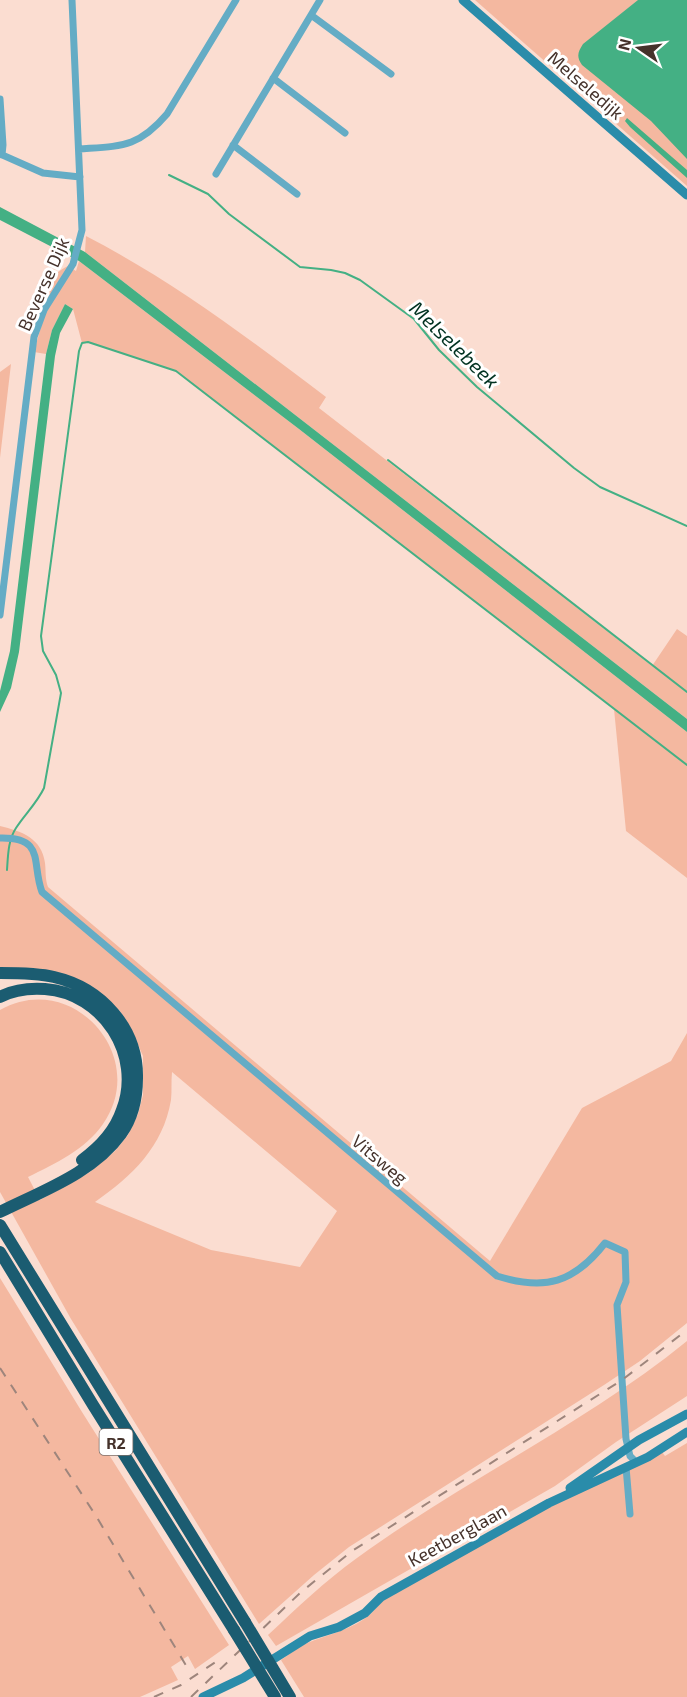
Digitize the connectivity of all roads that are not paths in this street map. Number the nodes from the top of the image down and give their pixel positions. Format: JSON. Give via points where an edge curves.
{"nodes":[{"id":1,"x":72,"y":0,"type":"edge"},
{"id":2,"x":236,"y":0,"type":"edge"},
{"id":3,"x":320,"y":0,"type":"edge"},
{"id":4,"x":464,"y":0,"type":"edge"},
{"id":5,"x":311,"y":15,"type":"junction"},
{"id":6,"x":391,"y":74,"type":"dead end"},
{"id":7,"x":273,"y":78,"type":"junction"},
{"id":8,"x":0,"y":99,"type":"edge"},
{"id":9,"x":345,"y":133,"type":"dead end"},
{"id":10,"x":233,"y":146,"type":"junction"},
{"id":11,"x":79,"y":149,"type":"junction"},
{"id":12,"x":1,"y":154,"type":"edge"},
{"id":13,"x":216,"y":174,"type":"dead end"},
{"id":14,"x":80,"y":177,"type":"junction"},
{"id":15,"x":297,"y":194,"type":"dead end"},
{"id":16,"x":687,"y":195,"type":"edge"},
{"id":17,"x":0,"y":615,"type":"edge"},
{"id":18,"x":2,"y":838,"type":"edge"},
{"id":19,"x":0,"y":973,"type":"edge"},
{"id":20,"x":0,"y":997,"type":"edge"},
{"id":21,"x":35,"y":1190,"type":"junction"},
{"id":22,"x":0,"y":1203,"type":"edge"},
{"id":23,"x":0,"y":1213,"type":"edge"},
{"id":24,"x":0,"y":1225,"type":"edge"},
{"id":25,"x":0,"y":1252,"type":"edge"},
{"id":26,"x":62,"y":1324,"type":"junction"},
{"id":27,"x":687,"y":1414,"type":"edge"},
{"id":28,"x":687,"y":1432,"type":"edge"},
{"id":29,"x":628,"y":1448,"type":"junction"},
{"id":30,"x":636,"y":1462,"type":"junction"},
{"id":31,"x":626,"y":1467,"type":"junction"},
{"id":32,"x":549,"y":1503,"type":"junction"},
{"id":33,"x":630,"y":1514,"type":"dead end"},
{"id":34,"x":240,"y":1626,"type":"junction"},
{"id":35,"x":203,"y":1697,"type":"edge"},
{"id":36,"x":275,"y":1697,"type":"edge"},
{"id":37,"x":290,"y":1697,"type":"edge"}],
"edges":[{"from":1,"to":11,"type":"street","name":"Beverse Dijk"},
{"from":2,"to":11,"type":"street","via":[[155,128],[120,146]]},
{"from":3,"to":5,"type":"street"},
{"from":4,"to":16,"type":"main road","name":"Melseledijk"},
{"from":5,"to":6,"type":"street"},
{"from":5,"to":7,"type":"street"},
{"from":7,"to":9,"type":"street"},
{"from":7,"to":10,"type":"street"},
{"from":8,"to":12,"type":"street"},
{"from":10,"to":13,"type":"street"},
{"from":10,"to":15,"type":"street"},
{"from":11,"to":14,"type":"street","name":"Beverse Dijk"},
{"from":12,"to":14,"type":"street","via":[[44,173]]},
{"from":14,"to":17,"type":"street","name":"Beverse Dijk","via":[[80,244],[34,337]]},
{"from":18,"to":29,"type":"street","name":"Vitsweg","via":[[30,846],[42,892],[497,1276],[531,1284],[554,1281],[591,1261],[605,1243],[625,1251],[626,1282],[616,1305]]},
{"from":19,"to":21,"type":"highway","via":[[54,977],[96,996],[116,1014],[136,1057],[137,1094],[122,1132],[87,1167]]},
{"from":20,"to":21,"type":"highway","via":[[32,988],[74,995],[102,1015],[125,1057],[127,1092],[114,1128],[83,1159]]},
{"from":21,"to":22,"type":"highway"},
{"from":21,"to":23,"type":"highway"},
{"from":23,"to":26,"type":"highway"},
{"from":24,"to":26,"type":"highway","number":"R2"},
{"from":25,"to":34,"type":"highway","number":"R2","via":[[93,1405]]},
{"from":26,"to":34,"type":"highway","number":"R2"},
{"from":27,"to":29,"type":"main road","name":"Keetberglaan"},
{"from":28,"to":30,"type":"main road","name":"Keetberglaan"},
{"from":29,"to":30,"type":"street"},
{"from":29,"to":32,"type":"main road","name":"Keetberglaan"},
{"from":30,"to":31,"type":"main road","name":"Keetberglaan"},
{"from":31,"to":32,"type":"main road","name":"Keetberglaan"},
{"from":31,"to":33,"type":"street"},
{"from":32,"to":35,"type":"main road","name":"Keetberglaan","via":[[381,1597],[365,1613],[339,1627],[318,1632],[243,1678]]},
{"from":34,"to":36,"type":"highway","number":"R2","bridge":true},
{"from":34,"to":37,"type":"highway","number":"R2","bridge":true}]}
